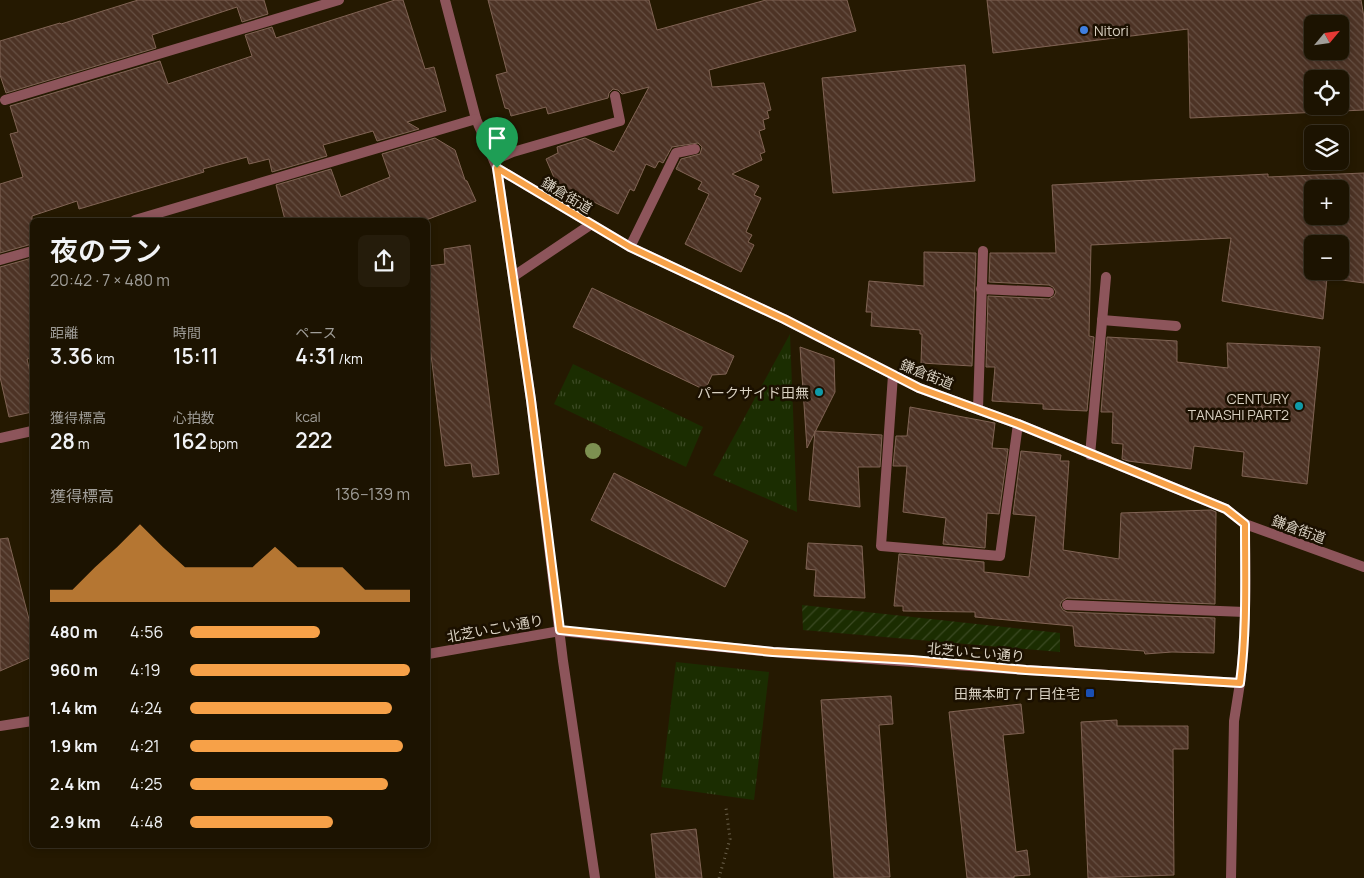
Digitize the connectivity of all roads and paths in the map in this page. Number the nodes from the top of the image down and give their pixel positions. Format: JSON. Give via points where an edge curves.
{"nodes":[{"id":1,"x":339,"y":0,"type":"edge"},
{"id":2,"x":445,"y":0,"type":"edge"},
{"id":3,"x":615,"y":96,"type":"dead end"},
{"id":4,"x":5,"y":100,"type":"dead end"},
{"id":5,"x":476,"y":119,"type":"junction"},
{"id":6,"x":695,"y":149,"type":"dead end"},
{"id":7,"x":495,"y":164,"type":"junction"},
{"id":8,"x":142,"y":218,"type":"edge"},
{"id":9,"x":590,"y":225,"type":"junction"},
{"id":10,"x":630,"y":247,"type":"junction"},
{"id":11,"x":30,"y":251,"type":"edge"},
{"id":12,"x":983,"y":251,"type":"dead end"},
{"id":13,"x":0,"y":260,"type":"edge"},
{"id":14,"x":514,"y":276,"type":"junction"},
{"id":15,"x":1106,"y":277,"type":"dead end"},
{"id":16,"x":981,"y":289,"type":"junction"},
{"id":17,"x":1049,"y":292,"type":"dead end"},
{"id":18,"x":1102,"y":320,"type":"junction"},
{"id":19,"x":1176,"y":326,"type":"dead end"},
{"id":20,"x":893,"y":375,"type":"junction"},
{"id":21,"x":978,"y":408,"type":"junction"},
{"id":22,"x":1018,"y":424,"type":"junction"},
{"id":23,"x":30,"y":431,"type":"edge"},
{"id":24,"x":0,"y":438,"type":"edge"},
{"id":25,"x":1090,"y":454,"type":"junction"},
{"id":26,"x":1245,"y":524,"type":"junction"},
{"id":27,"x":1364,"y":567,"type":"edge"},
{"id":28,"x":1067,"y":605,"type":"dead end"},
{"id":29,"x":1245,"y":612,"type":"junction"},
{"id":30,"x":560,"y":630,"type":"junction"},
{"id":31,"x":430,"y":654,"type":"edge"},
{"id":32,"x":1240,"y":683,"type":"junction"},
{"id":33,"x":30,"y":721,"type":"edge"},
{"id":34,"x":0,"y":726,"type":"edge"},
{"id":35,"x":726,"y":808,"type":"dead end"},
{"id":36,"x":595,"y":878,"type":"edge"},
{"id":37,"x":719,"y":878,"type":"edge"},
{"id":38,"x":1231,"y":878,"type":"edge"}],
"edges":[{"from":1,"to":4,"type":"street"},
{"from":2,"to":5,"type":"street"},
{"from":3,"to":7,"type":"street","via":[[620,121],[513,152]]},
{"from":5,"to":7,"type":"street"},
{"from":5,"to":8,"type":"street"},
{"from":6,"to":10,"type":"street","via":[[676,153]]},
{"from":7,"to":9,"type":"street","name":"鎌倉街道"},
{"from":7,"to":14,"type":"street"},
{"from":9,"to":10,"type":"street","name":"鎌倉街道"},
{"from":9,"to":14,"type":"street"},
{"from":10,"to":20,"type":"street","name":"鎌倉街道","via":[[784,319]]},
{"from":11,"to":13,"type":"street"},
{"from":12,"to":16,"type":"street"},
{"from":14,"to":30,"type":"street"},
{"from":15,"to":18,"type":"street"},
{"from":16,"to":17,"type":"street"},
{"from":16,"to":21,"type":"street"},
{"from":18,"to":19,"type":"street"},
{"from":18,"to":25,"type":"street"},
{"from":20,"to":21,"type":"street","name":"鎌倉街道","via":[[919,388]]},
{"from":20,"to":22,"type":"street","via":[[881,546],[1000,556]]},
{"from":21,"to":22,"type":"street","name":"鎌倉街道"},
{"from":22,"to":25,"type":"street","name":"鎌倉街道"},
{"from":23,"to":24,"type":"street"},
{"from":25,"to":26,"type":"street","name":"鎌倉街道","via":[[1226,509]]},
{"from":26,"to":27,"type":"street","name":"鎌倉街道"},
{"from":26,"to":29,"type":"street"},
{"from":28,"to":29,"type":"street"},
{"from":29,"to":32,"type":"street"},
{"from":30,"to":31,"type":"street","name":"北芝いこい通り"},
{"from":30,"to":32,"type":"street","name":"北芝いこい通り","via":[[773,652]]},
{"from":30,"to":36,"type":"street"},
{"from":32,"to":38,"type":"street","via":[[1234,721]]},
{"from":33,"to":34,"type":"street"},
{"from":35,"to":37,"type":"path","via":[[730,839]]}]}
